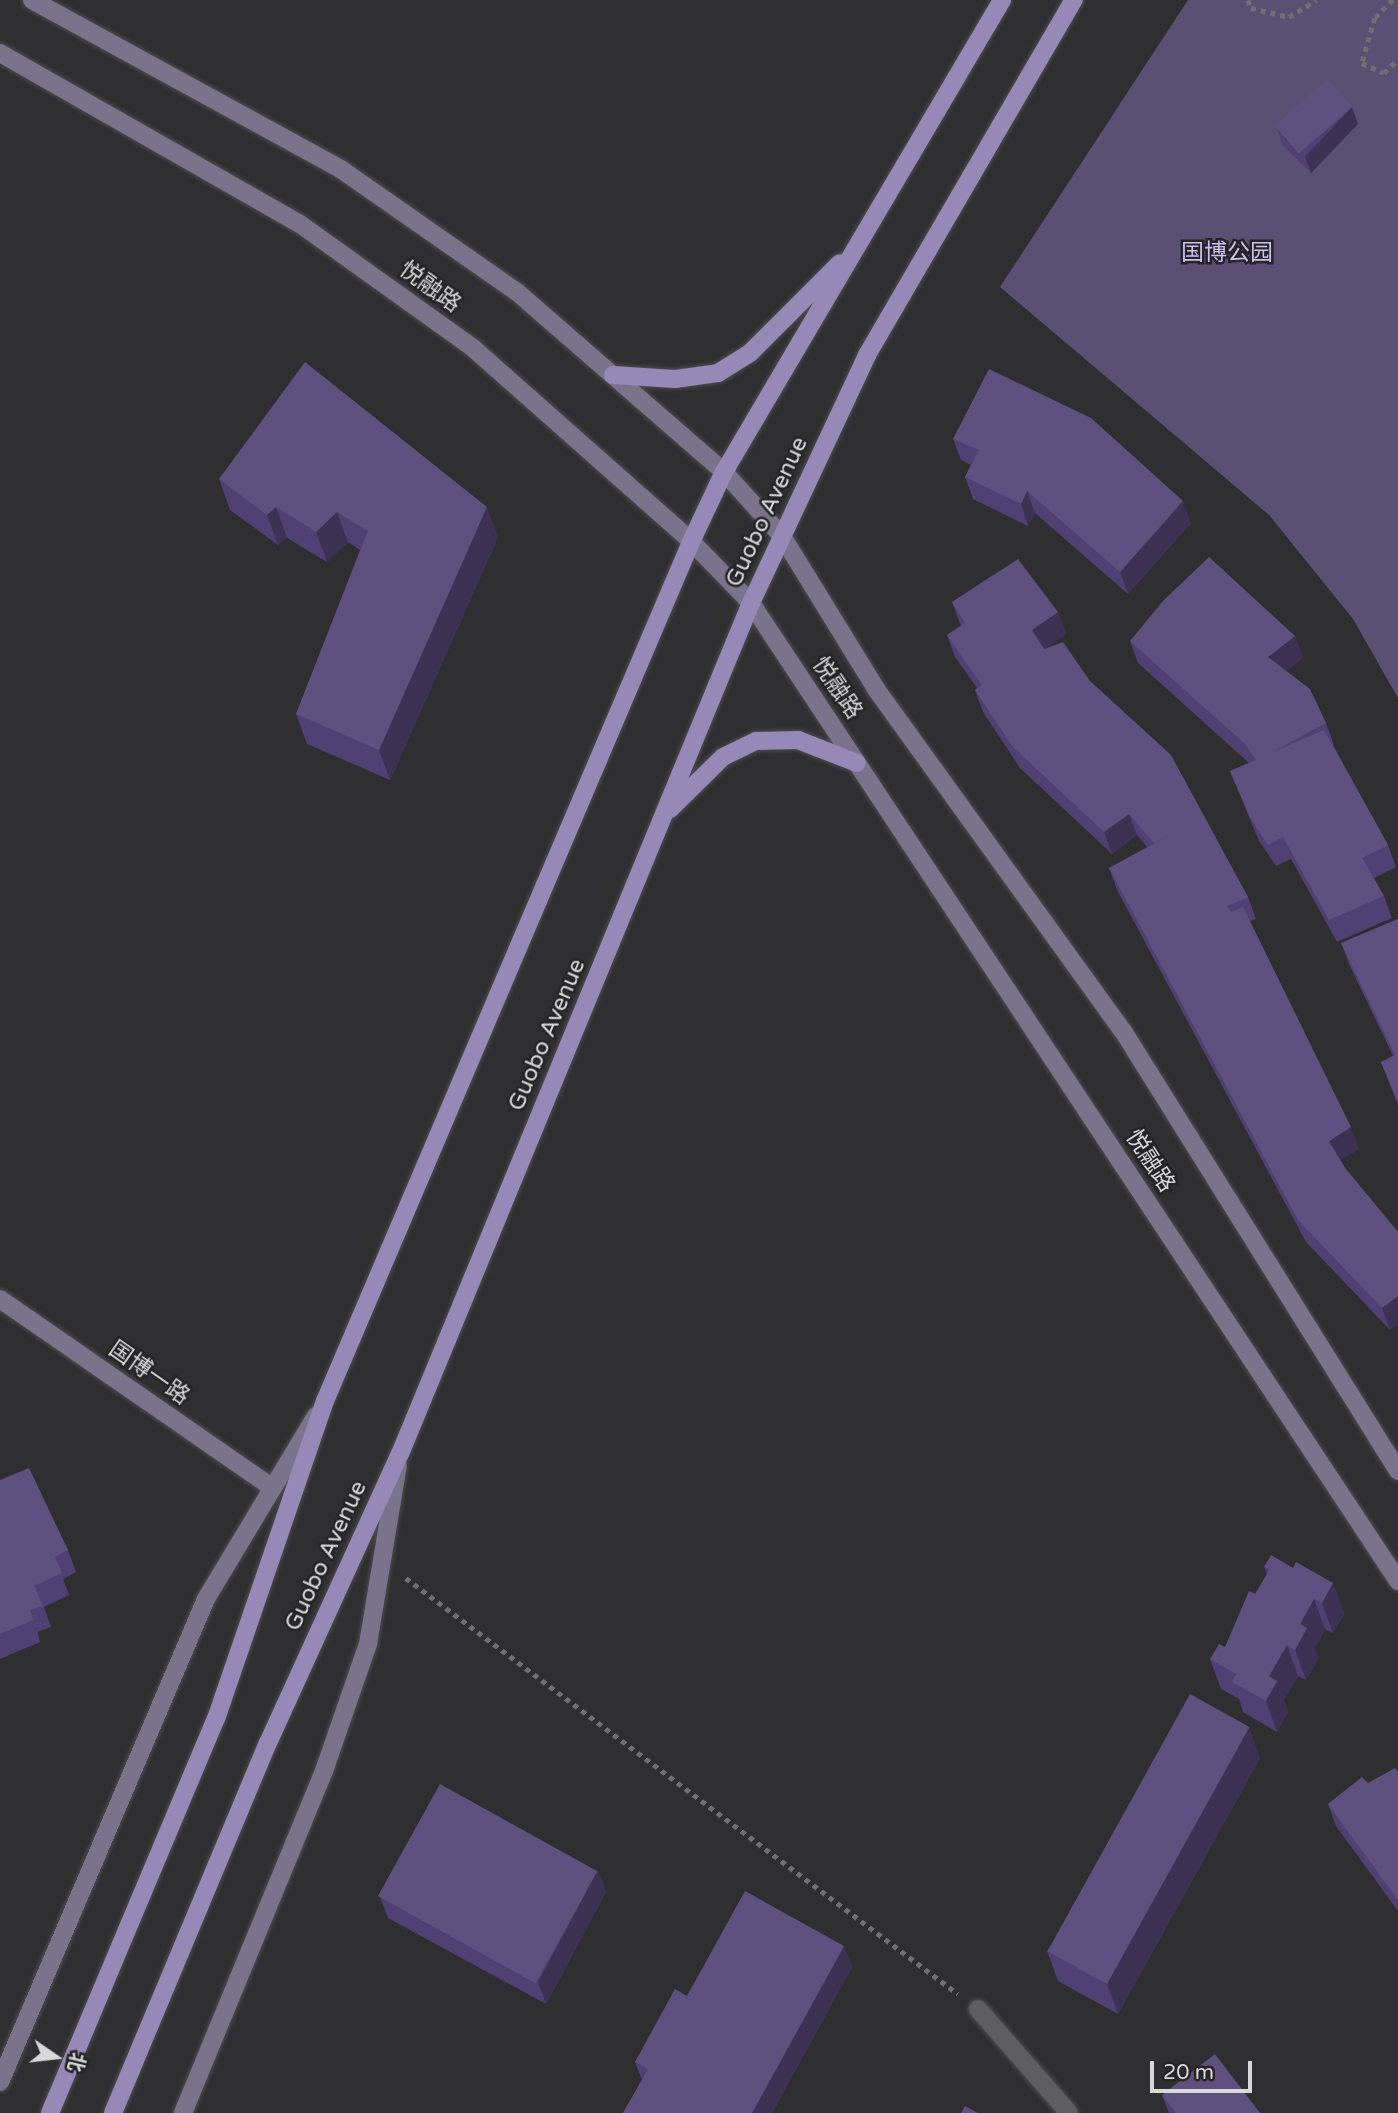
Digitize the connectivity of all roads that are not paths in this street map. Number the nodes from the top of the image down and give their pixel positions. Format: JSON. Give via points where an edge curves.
{"nodes":[{"id":1,"x":32,"y":0,"type":"edge"},
{"id":2,"x":1002,"y":0,"type":"edge"},
{"id":3,"x":1074,"y":0,"type":"edge"},
{"id":4,"x":0,"y":53,"type":"edge"},
{"id":5,"x":857,"y":246,"type":"junction"},
{"id":6,"x":612,"y":375,"type":"junction"},
{"id":7,"x":724,"y":472,"type":"junction"},
{"id":8,"x":782,"y":536,"type":"junction"},
{"id":9,"x":691,"y":542,"type":"junction"},
{"id":10,"x":751,"y":603,"type":"junction"},
{"id":11,"x":857,"y":762,"type":"junction"},
{"id":12,"x":665,"y":814,"type":"junction"},
{"id":13,"x":0,"y":1299,"type":"edge"},
{"id":14,"x":325,"y":1401,"type":"junction"},
{"id":15,"x":400,"y":1454,"type":"junction"},
{"id":16,"x":1398,"y":1471,"type":"edge"},
{"id":17,"x":272,"y":1486,"type":"junction"},
{"id":18,"x":1398,"y":1581,"type":"edge"},
{"id":19,"x":978,"y":2009,"type":"road end"},
{"id":20,"x":0,"y":2081,"type":"edge"},
{"id":21,"x":50,"y":2113,"type":"edge"},
{"id":22,"x":113,"y":2113,"type":"edge"},
{"id":23,"x":183,"y":2113,"type":"edge"},
{"id":24,"x":1069,"y":2113,"type":"edge"}],
"edges":[{"from":1,"to":6,"type":"main road","name":"悦融路","via":[[342,170],[517,292]]},
{"from":2,"to":5,"type":"main road","name":"Guobo Avenue"},
{"from":3,"to":8,"type":"main road","name":"Guobo Avenue","via":[[867,355]]},
{"from":4,"to":9,"type":"main road","name":"悦融路","via":[[300,224],[473,348]]},
{"from":5,"to":6,"type":"main road","via":[[750,353],[718,373],[674,379]]},
{"from":5,"to":7,"type":"main road","name":"Guobo Avenue"},
{"from":6,"to":7,"type":"main road","name":"悦融路"},
{"from":7,"to":8,"type":"main road","name":"悦融路"},
{"from":7,"to":9,"type":"main road","name":"Guobo Avenue"},
{"from":8,"to":10,"type":"main road","name":"Guobo Avenue"},
{"from":8,"to":16,"type":"main road","name":"悦融路","via":[[876,689],[1123,1031]]},
{"from":9,"to":10,"type":"main road","name":"悦融路"},
{"from":9,"to":14,"type":"main road","name":"Guobo Avenue"},
{"from":10,"to":11,"type":"main road","name":"悦融路"},
{"from":10,"to":12,"type":"main road","name":"Guobo Avenue"},
{"from":11,"to":12,"type":"main road","via":[[798,740],[756,741],[723,757]]},
{"from":11,"to":18,"type":"main road","name":"悦融路"},
{"from":12,"to":15,"type":"main road","name":"Guobo Avenue"},
{"from":13,"to":17,"type":"main road","name":"国博一路"},
{"from":14,"to":17,"type":"main road"},
{"from":14,"to":21,"type":"main road","name":"Guobo Avenue","via":[[216,1719]]},
{"from":15,"to":22,"type":"main road","name":"Guobo Avenue","via":[[268,1742]]},
{"from":15,"to":23,"type":"main road","via":[[368,1644],[325,1768]]},
{"from":17,"to":20,"type":"main road","via":[[205,1599]]},
{"from":19,"to":24,"type":"street"}]}
